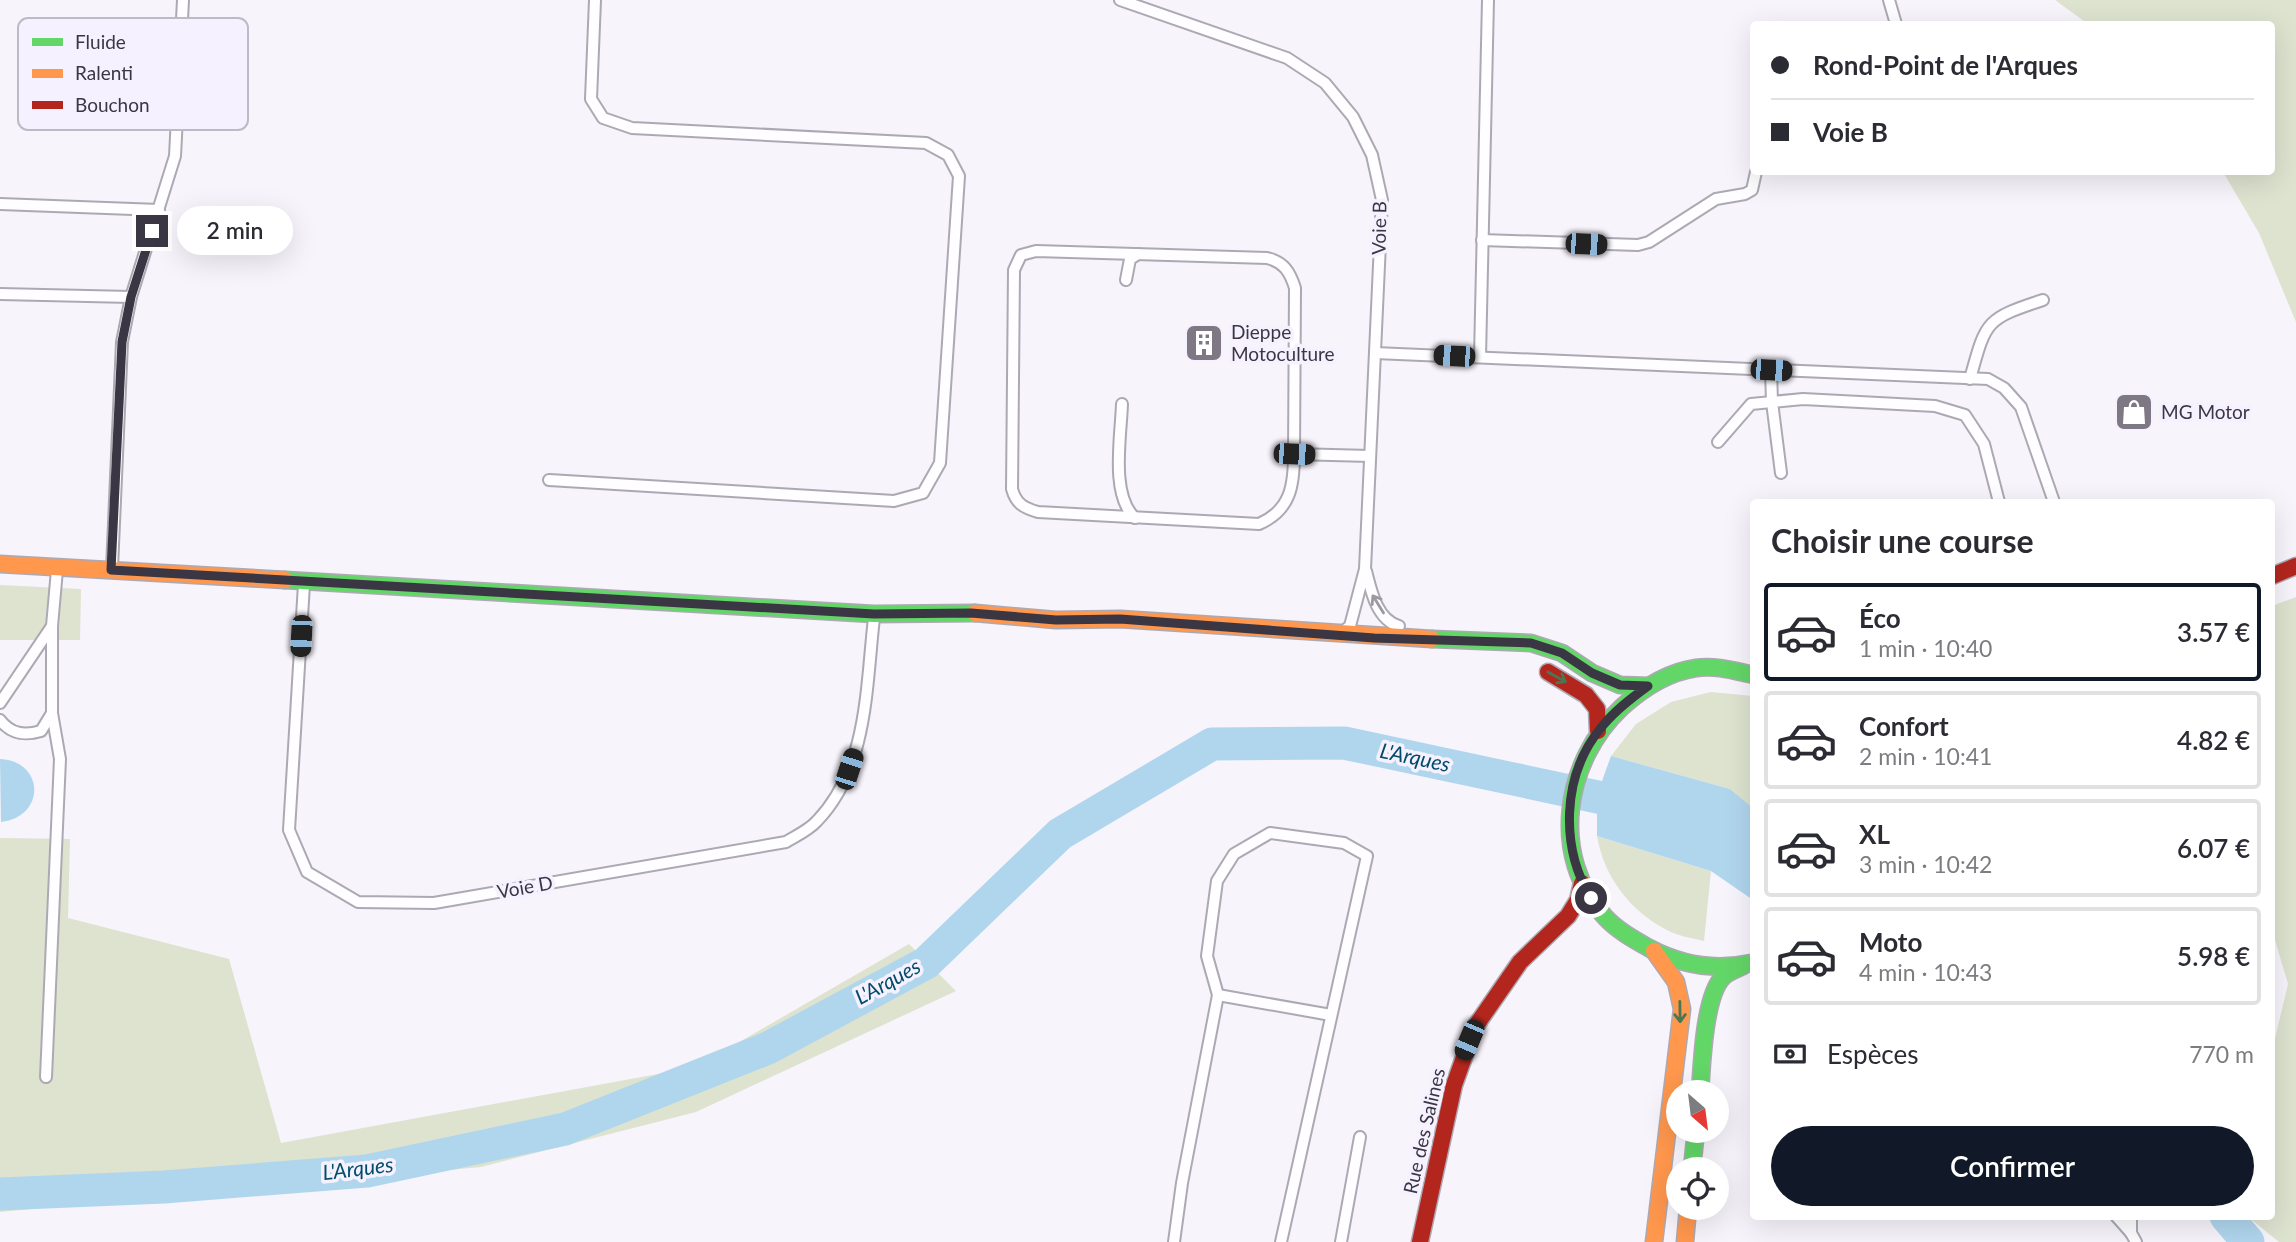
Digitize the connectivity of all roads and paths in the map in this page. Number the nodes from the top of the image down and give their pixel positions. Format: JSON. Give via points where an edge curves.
{"nodes":[{"id":1,"x":183,"y":0,"type":"edge"},
{"id":2,"x":595,"y":0,"type":"edge"},
{"id":3,"x":1488,"y":0,"type":"edge"},
{"id":4,"x":1889,"y":0,"type":"edge"},
{"id":5,"x":1128,"y":1,"type":"edge"},
{"id":6,"x":182,"y":18,"type":"edge"},
{"id":7,"x":1895,"y":21,"type":"edge"},
{"id":8,"x":176,"y":130,"type":"edge"},
{"id":9,"x":1755,"y":175,"type":"edge"},
{"id":10,"x":0,"y":204,"type":"edge"},
{"id":11,"x":159,"y":209,"type":"junction"},
{"id":12,"x":1482,"y":240,"type":"junction"},
{"id":13,"x":1138,"y":254,"type":"junction"},
{"id":14,"x":1126,"y":279,"type":"dead end"},
{"id":15,"x":0,"y":294,"type":"edge"},
{"id":16,"x":131,"y":297,"type":"junction"},
{"id":17,"x":2043,"y":300,"type":"dead end"},
{"id":18,"x":1375,"y":353,"type":"junction"},
{"id":19,"x":1480,"y":357,"type":"junction"},
{"id":20,"x":1771,"y":370,"type":"junction"},
{"id":21,"x":1970,"y":379,"type":"junction"},
{"id":22,"x":1772,"y":402,"type":"junction"},
{"id":23,"x":1122,"y":404,"type":"dead end"},
{"id":24,"x":1718,"y":442,"type":"dead end"},
{"id":25,"x":1294,"y":454,"type":"junction"},
{"id":26,"x":1370,"y":456,"type":"junction"},
{"id":27,"x":1781,"y":473,"type":"dead end"},
{"id":28,"x":549,"y":480,"type":"dead end"},
{"id":29,"x":1998,"y":499,"type":"edge"},
{"id":30,"x":2053,"y":499,"type":"edge"},
{"id":31,"x":1135,"y":518,"type":"junction"},
{"id":32,"x":0,"y":564,"type":"edge"},
{"id":33,"x":2296,"y":564,"type":"edge"},
{"id":34,"x":58,"y":567,"type":"junction"},
{"id":35,"x":2275,"y":568,"type":"edge"},
{"id":36,"x":1365,"y":569,"type":"junction"},
{"id":37,"x":111,"y":570,"type":"junction"},
{"id":38,"x":2275,"y":574,"type":"edge"},
{"id":39,"x":304,"y":581,"type":"junction"},
{"id":40,"x":874,"y":614,"type":"junction"},
{"id":41,"x":1056,"y":620,"type":"junction"},
{"id":42,"x":52,"y":626,"type":"junction"},
{"id":43,"x":1338,"y":635,"type":"junction"},
{"id":44,"x":1123,"y":636,"type":"dead end"},
{"id":45,"x":1531,"y":643,"type":"junction"},
{"id":46,"x":1538,"y":667,"type":"dead end"},
{"id":47,"x":1750,"y":674,"type":"edge"},
{"id":48,"x":1648,"y":686,"type":"junction"},
{"id":49,"x":0,"y":703,"type":"edge"},
{"id":50,"x":52,"y":713,"type":"junction"},
{"id":51,"x":0,"y":720,"type":"edge"},
{"id":52,"x":1598,"y":731,"type":"junction"},
{"id":53,"x":1582,"y":883,"type":"junction"},
{"id":54,"x":1615,"y":927,"type":"junction"},
{"id":55,"x":1552,"y":934,"type":"junction"},
{"id":56,"x":1654,"y":951,"type":"junction"},
{"id":57,"x":1748,"y":964,"type":"edge"},
{"id":58,"x":1218,"y":995,"type":"junction"},
{"id":59,"x":1331,"y":1015,"type":"junction"},
{"id":60,"x":46,"y":1077,"type":"dead end"},
{"id":61,"x":1701,"y":1080,"type":"edge"},
{"id":62,"x":1360,"y":1137,"type":"dead end"},
{"id":63,"x":1687,"y":1220,"type":"edge"},
{"id":64,"x":2119,"y":1220,"type":"edge"},
{"id":65,"x":2131,"y":1220,"type":"edge"},
{"id":66,"x":2133,"y":1238,"type":"edge"},
{"id":67,"x":1174,"y":1242,"type":"edge"},
{"id":68,"x":1281,"y":1242,"type":"edge"},
{"id":69,"x":1341,"y":1242,"type":"edge"},
{"id":70,"x":1420,"y":1242,"type":"edge"},
{"id":71,"x":1654,"y":1242,"type":"edge"},
{"id":72,"x":1685,"y":1242,"type":"edge"}],
"edges":[{"from":1,"to":6,"type":"lane"},
{"from":2,"to":28,"type":"lane","via":[[591,99],[603,118],[632,128],[926,143],[948,155],[959,176],[940,463],[923,493],[894,501]]},
{"from":3,"to":12,"type":"lane"},
{"from":4,"to":7,"type":"lane"},
{"from":5,"to":18,"type":"lane","name":"Voie B","via":[[1287,58],[1325,83],[1353,117],[1372,155],[1381,200]]},
{"from":8,"to":11,"type":"lane","via":[[175,156]]},
{"from":9,"to":12,"type":"lane","via":[[1752,190],[1716,199],[1638,245]]},
{"from":10,"to":11,"type":"lane"},
{"from":11,"to":16,"type":"lane"},
{"from":12,"to":19,"type":"lane"},
{"from":13,"to":14,"type":"lane","via":[[1130,259]]},
{"from":13,"to":25,"type":"lane","via":[[1267,258],[1284,265],[1295,288]]},
{"from":13,"to":31,"type":"lane","via":[[1026,253],[1016,262],[1014,298],[1015,500],[1038,512]]},
{"from":15,"to":16,"type":"lane"},
{"from":16,"to":37,"type":"lane","via":[[122,342]]},
{"from":17,"to":21,"type":"lane","via":[[1993,320],[1982,336]]},
{"from":18,"to":19,"type":"lane"},
{"from":18,"to":26,"type":"lane","name":"Voie B"},
{"from":19,"to":20,"type":"lane"},
{"from":20,"to":21,"type":"lane"},
{"from":20,"to":22,"type":"lane"},
{"from":21,"to":30,"type":"lane","via":[[1996,383],[2021,407]]},
{"from":22,"to":24,"type":"lane","via":[[1751,404]]},
{"from":22,"to":27,"type":"lane"},
{"from":22,"to":29,"type":"lane","via":[[1803,399],[1935,406],[1965,415],[1984,444]]},
{"from":23,"to":31,"type":"lane","via":[[1119,484]]},
{"from":25,"to":26,"type":"lane"},
{"from":25,"to":31,"type":"lane","via":[[1294,481],[1286,501],[1259,524]]},
{"from":26,"to":36,"type":"lane","name":"Voie B"},
{"from":32,"to":34,"type":"main road"},
{"from":33,"to":35,"type":"main road"},
{"from":33,"to":38,"type":"main road"},
{"from":34,"to":37,"type":"main road"},
{"from":34,"to":42,"type":"lane"},
{"from":36,"to":43,"type":"lane","name":"Voie B","via":[[1350,626]]},
{"from":45,"to":36,"type":"lane","name":"Voie B","one_way":true,"via":[[1503,635],[1414,630],[1392,624],[1373,600]]},
{"from":37,"to":39,"type":"main road"},
{"from":39,"to":40,"type":"main road"},
{"from":39,"to":40,"type":"lane","name":"Voie D","via":[[289,830],[307,872],[358,902],[434,903],[786,842],[816,822],[843,787],[861,731]]},
{"from":40,"to":41,"type":"main road","via":[[971,613]]},
{"from":41,"to":43,"type":"main road","via":[[1120,619]]},
{"from":41,"to":44,"type":"main road"},
{"from":42,"to":49,"type":"lane"},
{"from":42,"to":50,"type":"lane"},
{"from":43,"to":45,"type":"main road"},
{"from":45,"to":48,"type":"main road","via":[[1562,653],[1620,685]]},
{"from":46,"to":52,"type":"main road","one_way":true,"via":[[1586,695],[1597,709]]},
{"from":47,"to":48,"type":"main road","via":[[1695,668]]},
{"from":48,"to":52,"type":"main road"},
{"from":50,"to":51,"type":"lane","via":[[41,731],[27,735],[8,729]]},
{"from":50,"to":60,"type":"lane","via":[[60,759]]},
{"from":52,"to":53,"type":"main road","via":[[1570,797],[1569,822]]},
{"from":53,"to":54,"type":"main road"},
{"from":53,"to":55,"type":"main road","name":"Rue des Salines","via":[[1578,900]]},
{"from":54,"to":55,"type":"main road","name":"Rue des Salines","via":[[1584,926]]},
{"from":54,"to":56,"type":"main road"},
{"from":55,"to":70,"type":"main road","name":"Rue des Salines","via":[[1505,981],[1475,1027],[1454,1085]]},
{"from":56,"to":57,"type":"main road","via":[[1682,963],[1712,968]]},
{"from":56,"to":71,"type":"main road","one_way":true,"via":[[1676,982],[1682,1009]]},
{"from":57,"to":61,"type":"main road","via":[[1723,977],[1715,989]]},
{"from":58,"to":59,"type":"lane"},
{"from":58,"to":59,"type":"lane","via":[[1207,956],[1217,881],[1234,854],[1270,833],[1344,843],[1367,856]]},
{"from":58,"to":67,"type":"lane"},
{"from":59,"to":68,"type":"lane"},
{"from":62,"to":69,"type":"lane"},
{"from":63,"to":72,"type":"main road"},
{"from":64,"to":66,"type":"lane"},
{"from":65,"to":66,"type":"lane"}]}
